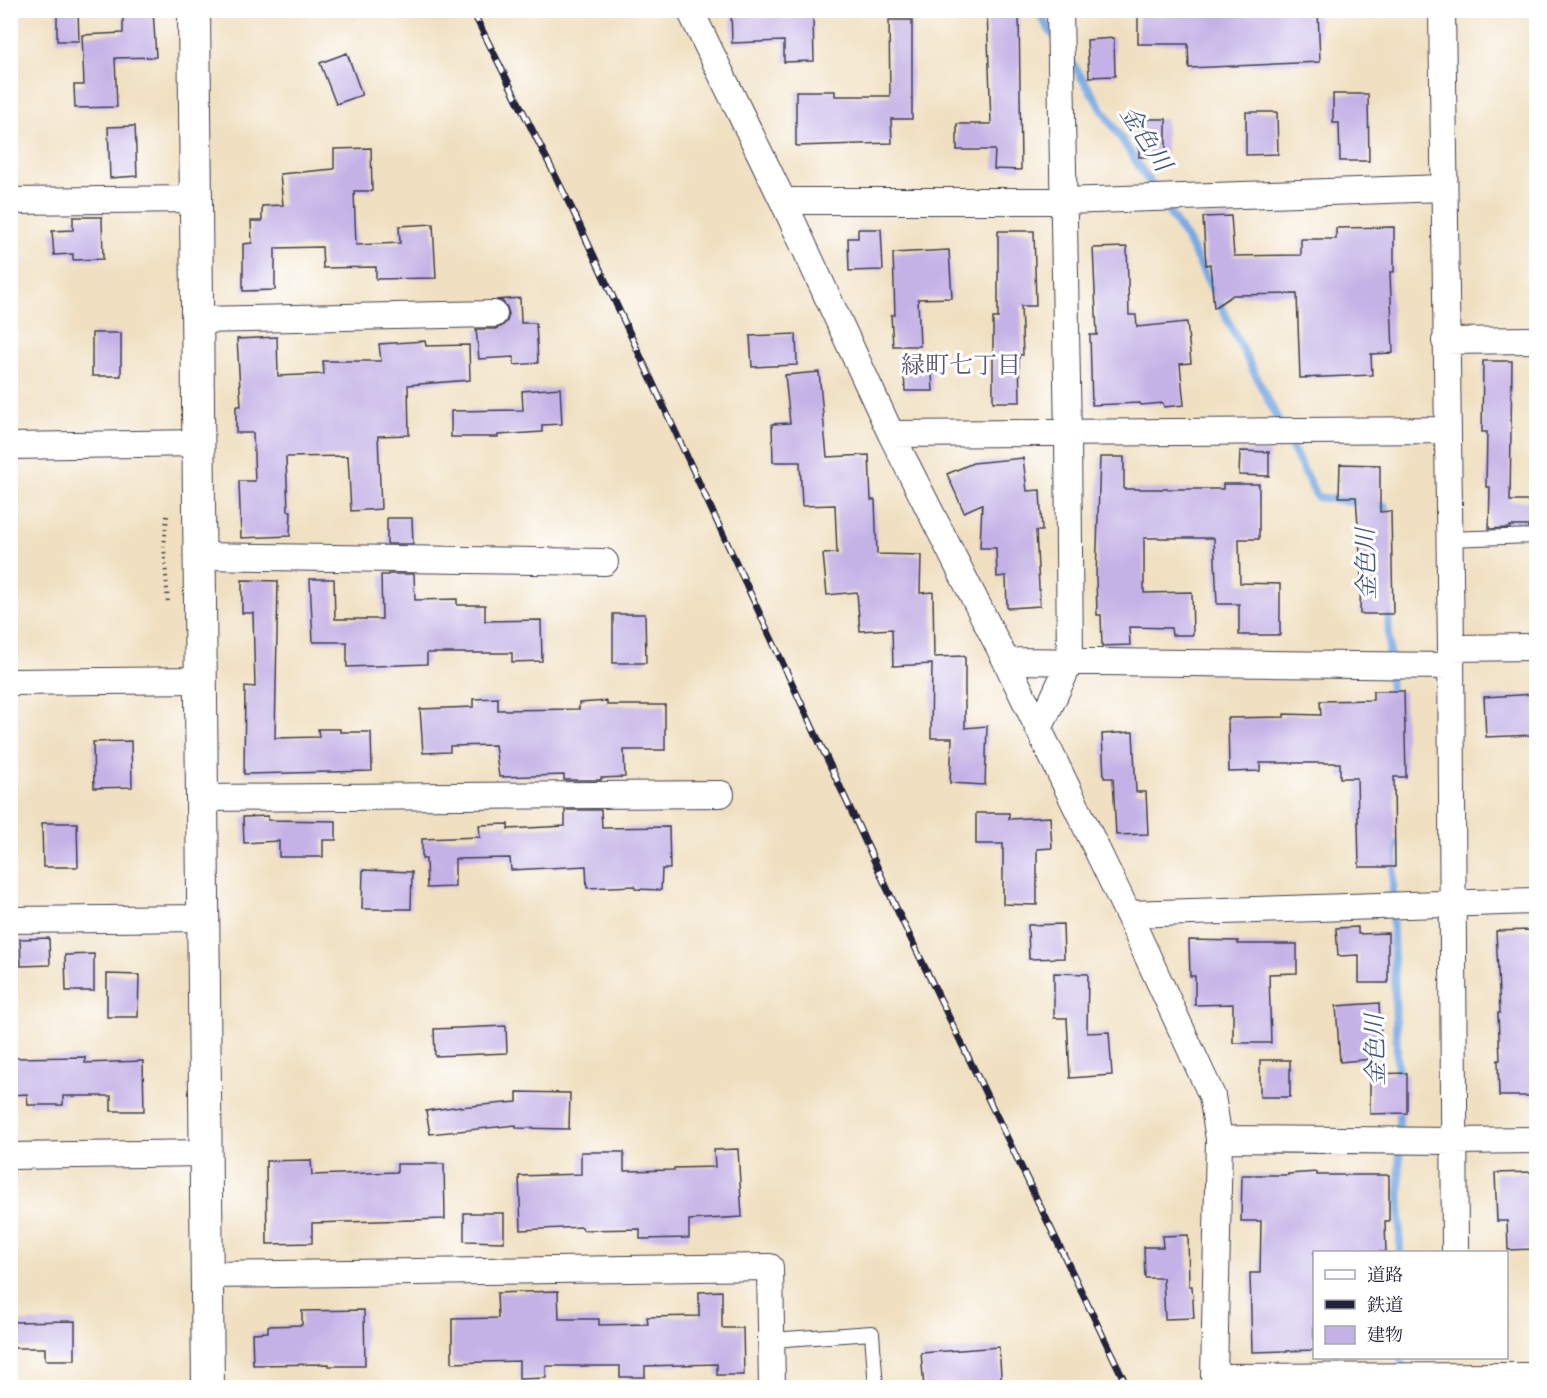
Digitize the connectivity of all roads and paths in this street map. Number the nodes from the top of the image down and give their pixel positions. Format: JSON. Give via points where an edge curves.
{"nodes":[{"id":1,"x":194,"y":10,"type":"edge"},
{"id":2,"x":690,"y":10,"type":"edge"},
{"id":3,"x":1060,"y":10,"type":"edge"},
{"id":4,"x":1442,"y":10,"type":"edge"},
{"id":5,"x":1444,"y":188,"type":"junction"},
{"id":6,"x":196,"y":199,"type":"junction"},
{"id":7,"x":10,"y":201,"type":"edge"},
{"id":8,"x":783,"y":201,"type":"junction"},
{"id":9,"x":1064,"y":201,"type":"junction"},
{"id":10,"x":494,"y":314,"type":"dead end"},
{"id":11,"x":197,"y":320,"type":"junction"},
{"id":12,"x":1536,"y":340,"type":"edge"},
{"id":13,"x":1445,"y":341,"type":"junction"},
{"id":14,"x":1446,"y":430,"type":"junction"},
{"id":15,"x":891,"y":434,"type":"junction"},
{"id":16,"x":1068,"y":434,"type":"junction"},
{"id":17,"x":199,"y":443,"type":"junction"},
{"id":18,"x":10,"y":446,"type":"edge"},
{"id":19,"x":1536,"y":536,"type":"edge"},
{"id":20,"x":1448,"y":539,"type":"junction"},
{"id":21,"x":200,"y":556,"type":"junction"},
{"id":22,"x":605,"y":562,"type":"dead end"},
{"id":23,"x":1536,"y":647,"type":"edge"},
{"id":24,"x":1451,"y":657,"type":"junction"},
{"id":25,"x":1006,"y":661,"type":"junction"},
{"id":26,"x":1070,"y":662,"type":"junction"},
{"id":27,"x":201,"y":680,"type":"junction"},
{"id":28,"x":10,"y":682,"type":"edge"},
{"id":29,"x":1039,"y":729,"type":"junction"},
{"id":30,"x":721,"y":794,"type":"dead end"},
{"id":31,"x":202,"y":798,"type":"junction"},
{"id":32,"x":1536,"y":901,"type":"edge"},
{"id":33,"x":1452,"y":903,"type":"junction"},
{"id":34,"x":1128,"y":914,"type":"junction"},
{"id":35,"x":204,"y":918,"type":"junction"},
{"id":36,"x":10,"y":920,"type":"edge"},
{"id":37,"x":1219,"y":1139,"type":"junction"},
{"id":38,"x":1536,"y":1140,"type":"edge"},
{"id":39,"x":1454,"y":1142,"type":"junction"},
{"id":40,"x":206,"y":1154,"type":"junction"},
{"id":41,"x":10,"y":1156,"type":"edge"},
{"id":42,"x":1455,"y":1251,"type":"edge"},
{"id":43,"x":207,"y":1275,"type":"junction"},
{"id":44,"x":771,"y":1340,"type":"junction"},
{"id":45,"x":1457,"y":1374,"type":"edge"},
{"id":46,"x":1536,"y":1376,"type":"edge"},
{"id":47,"x":208,"y":1388,"type":"edge"},
{"id":48,"x":772,"y":1388,"type":"edge"},
{"id":49,"x":876,"y":1388,"type":"edge"}],
"edges":[{"from":1,"to":6,"type":"street"},
{"from":2,"to":8,"type":"street"},
{"from":3,"to":9,"type":"street"},
{"from":4,"to":5,"type":"street"},
{"from":5,"to":9,"type":"street"},
{"from":5,"to":13,"type":"street"},
{"from":6,"to":7,"type":"street"},
{"from":6,"to":11,"type":"street"},
{"from":8,"to":9,"type":"street"},
{"from":8,"to":15,"type":"street"},
{"from":9,"to":16,"type":"street"},
{"from":10,"to":11,"type":"street"},
{"from":11,"to":17,"type":"street"},
{"from":12,"to":13,"type":"street"},
{"from":13,"to":14,"type":"street"},
{"from":14,"to":16,"type":"street"},
{"from":14,"to":20,"type":"street"},
{"from":15,"to":16,"type":"street"},
{"from":15,"to":25,"type":"street"},
{"from":16,"to":26,"type":"street"},
{"from":17,"to":18,"type":"street"},
{"from":17,"to":21,"type":"street"},
{"from":19,"to":20,"type":"lane"},
{"from":20,"to":24,"type":"street"},
{"from":21,"to":22,"type":"street"},
{"from":21,"to":27,"type":"street"},
{"from":23,"to":24,"type":"street"},
{"from":24,"to":26,"type":"street"},
{"from":24,"to":33,"type":"street"},
{"from":25,"to":26,"type":"street"},
{"from":25,"to":29,"type":"street"},
{"from":26,"to":29,"type":"street"},
{"from":27,"to":28,"type":"street"},
{"from":27,"to":31,"type":"street"},
{"from":29,"to":34,"type":"street"},
{"from":30,"to":31,"type":"street"},
{"from":31,"to":35,"type":"street"},
{"from":32,"to":33,"type":"street"},
{"from":33,"to":34,"type":"street"},
{"from":33,"to":39,"type":"street"},
{"from":34,"to":37,"type":"street","via":[[1212,1096]]},
{"from":35,"to":36,"type":"street"},
{"from":35,"to":40,"type":"street"},
{"from":37,"to":39,"type":"street"},
{"from":37,"to":45,"type":"street","via":[[1214,1377]]},
{"from":38,"to":39,"type":"street"},
{"from":39,"to":42,"type":"street"},
{"from":40,"to":41,"type":"street"},
{"from":40,"to":43,"type":"street"},
{"from":43,"to":44,"type":"street","via":[[770,1267]]},
{"from":43,"to":47,"type":"street"},
{"from":44,"to":48,"type":"street"},
{"from":44,"to":49,"type":"lane","via":[[872,1332]]},
{"from":45,"to":46,"type":"street"}]}
